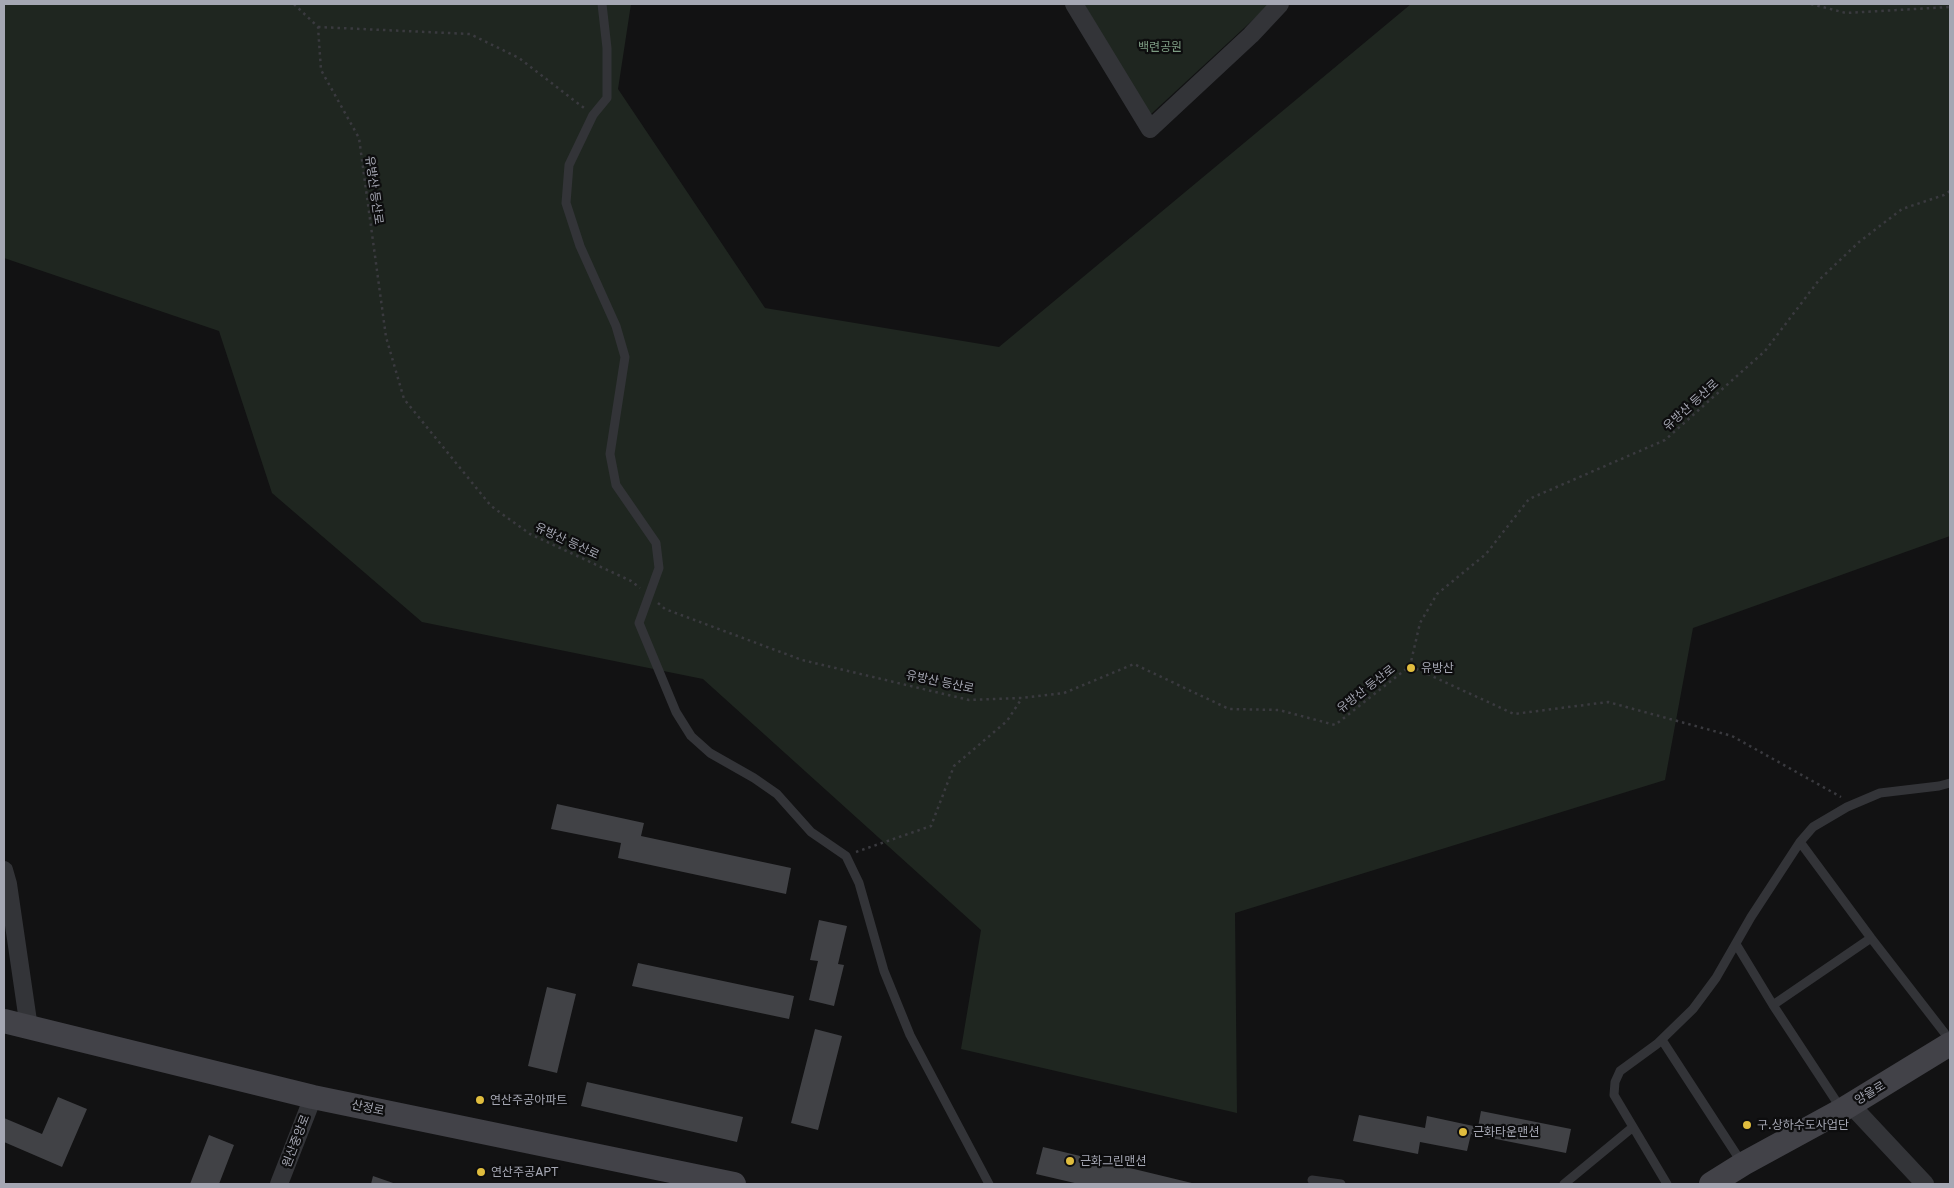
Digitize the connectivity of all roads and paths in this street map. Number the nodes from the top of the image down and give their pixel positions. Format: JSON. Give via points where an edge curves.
{"nodes":[{"id":1,"x":294,"y":4,"type":"edge"},
{"id":2,"x":602,"y":4,"type":"edge"},
{"id":3,"x":1074,"y":4,"type":"edge"},
{"id":4,"x":1280,"y":4,"type":"edge"},
{"id":5,"x":1811,"y":4,"type":"edge"},
{"id":6,"x":1950,"y":8,"type":"edge"},
{"id":7,"x":318,"y":27,"type":"junction"},
{"id":8,"x":593,"y":115,"type":"junction"},
{"id":9,"x":1950,"y":191,"type":"edge"},
{"id":10,"x":649,"y":596,"type":"junction"},
{"id":11,"x":1410,"y":666,"type":"junction"},
{"id":12,"x":1022,"y":698,"type":"junction"},
{"id":13,"x":1950,"y":783,"type":"edge"},
{"id":14,"x":1846,"y":807,"type":"junction"},
{"id":15,"x":1800,"y":842,"type":"junction"},
{"id":16,"x":846,"y":856,"type":"junction"},
{"id":17,"x":4,"y":870,"type":"edge"},
{"id":18,"x":1871,"y":938,"type":"junction"},
{"id":19,"x":1736,"y":944,"type":"junction"},
{"id":20,"x":1774,"y":1005,"type":"junction"},
{"id":21,"x":4,"y":1021,"type":"edge"},
{"id":22,"x":29,"y":1028,"type":"junction"},
{"id":23,"x":1662,"y":1040,"type":"junction"},
{"id":24,"x":1950,"y":1040,"type":"edge"},
{"id":25,"x":1950,"y":1044,"type":"edge"},
{"id":26,"x":313,"y":1097,"type":"junction"},
{"id":27,"x":1847,"y":1107,"type":"junction"},
{"id":28,"x":1633,"y":1127,"type":"junction"},
{"id":29,"x":1743,"y":1164,"type":"junction"},
{"id":30,"x":689,"y":1179,"type":"edge"},
{"id":31,"x":1312,"y":1180,"type":"dead end"},
{"id":32,"x":279,"y":1184,"type":"edge"},
{"id":33,"x":734,"y":1184,"type":"edge"},
{"id":34,"x":989,"y":1184,"type":"edge"},
{"id":35,"x":1341,"y":1184,"type":"edge"},
{"id":36,"x":1564,"y":1184,"type":"edge"},
{"id":37,"x":1667,"y":1184,"type":"edge"},
{"id":38,"x":1711,"y":1184,"type":"edge"},
{"id":39,"x":1925,"y":1184,"type":"edge"}],
"edges":[{"from":1,"to":7,"type":"path"},
{"from":2,"to":8,"type":"lane","via":[[607,98]]},
{"from":3,"to":4,"type":"street","via":[[1150,129],[1251,36]]},
{"from":5,"to":6,"type":"path","via":[[1846,13]]},
{"from":7,"to":8,"type":"path","via":[[470,34],[519,58]]},
{"from":7,"to":10,"type":"path","name":"유방산 등산로","via":[[321,70],[359,138],[386,337],[404,399],[491,506],[530,534],[631,581]]},
{"from":8,"to":10,"type":"lane","via":[[569,166],[566,204],[580,246],[616,326],[625,357],[610,454],[616,485],[656,543],[659,568]]},
{"from":9,"to":11,"type":"path","name":"유방산 등산로","via":[[1902,209],[1859,242],[1820,280],[1765,351],[1666,440],[1529,499],[1486,554],[1437,594],[1420,623]]},
{"from":10,"to":12,"type":"path","name":"유방산 등산로","via":[[664,609],[802,660],[969,700]]},
{"from":10,"to":16,"type":"lane","via":[[639,623],[676,712],[691,736],[710,753],[777,794],[811,832]]},
{"from":11,"to":12,"type":"path","name":"유방산 등산로","via":[[1335,725],[1279,710],[1229,709],[1134,664],[1064,693]]},
{"from":11,"to":14,"type":"path","name":"유방산 등산로","via":[[1514,714],[1608,702],[1732,736],[1843,798]]},
{"from":12,"to":16,"type":"path","via":[[1007,721],[954,766],[931,826]]},
{"from":13,"to":14,"type":"lane","via":[[1880,794]]},
{"from":14,"to":15,"type":"lane","via":[[1812,827]]},
{"from":15,"to":18,"type":"lane"},
{"from":15,"to":19,"type":"lane"},
{"from":16,"to":34,"type":"lane","via":[[859,883],[884,971],[910,1035]]},
{"from":17,"to":22,"type":"street"},
{"from":18,"to":20,"type":"lane"},
{"from":18,"to":24,"type":"lane"},
{"from":19,"to":20,"type":"lane"},
{"from":19,"to":23,"type":"lane","via":[[1693,1009]]},
{"from":20,"to":27,"type":"lane"},
{"from":21,"to":22,"type":"street","name":"산정로"},
{"from":22,"to":26,"type":"street","name":"산정로"},
{"from":23,"to":28,"type":"lane","via":[[1620,1071],[1615,1082],[1614,1095]]},
{"from":23,"to":29,"type":"lane"},
{"from":25,"to":27,"type":"street","name":"양을로"},
{"from":26,"to":30,"type":"street","name":"산정로"},
{"from":26,"to":32,"type":"street","name":"원산중앙로"},
{"from":27,"to":29,"type":"street","name":"양을로"},
{"from":27,"to":39,"type":"street"},
{"from":28,"to":36,"type":"lane"},
{"from":28,"to":37,"type":"lane"},
{"from":29,"to":38,"type":"street","name":"양을로"},
{"from":30,"to":33,"type":"street","name":"산정로"},
{"from":31,"to":35,"type":"lane"}]}
